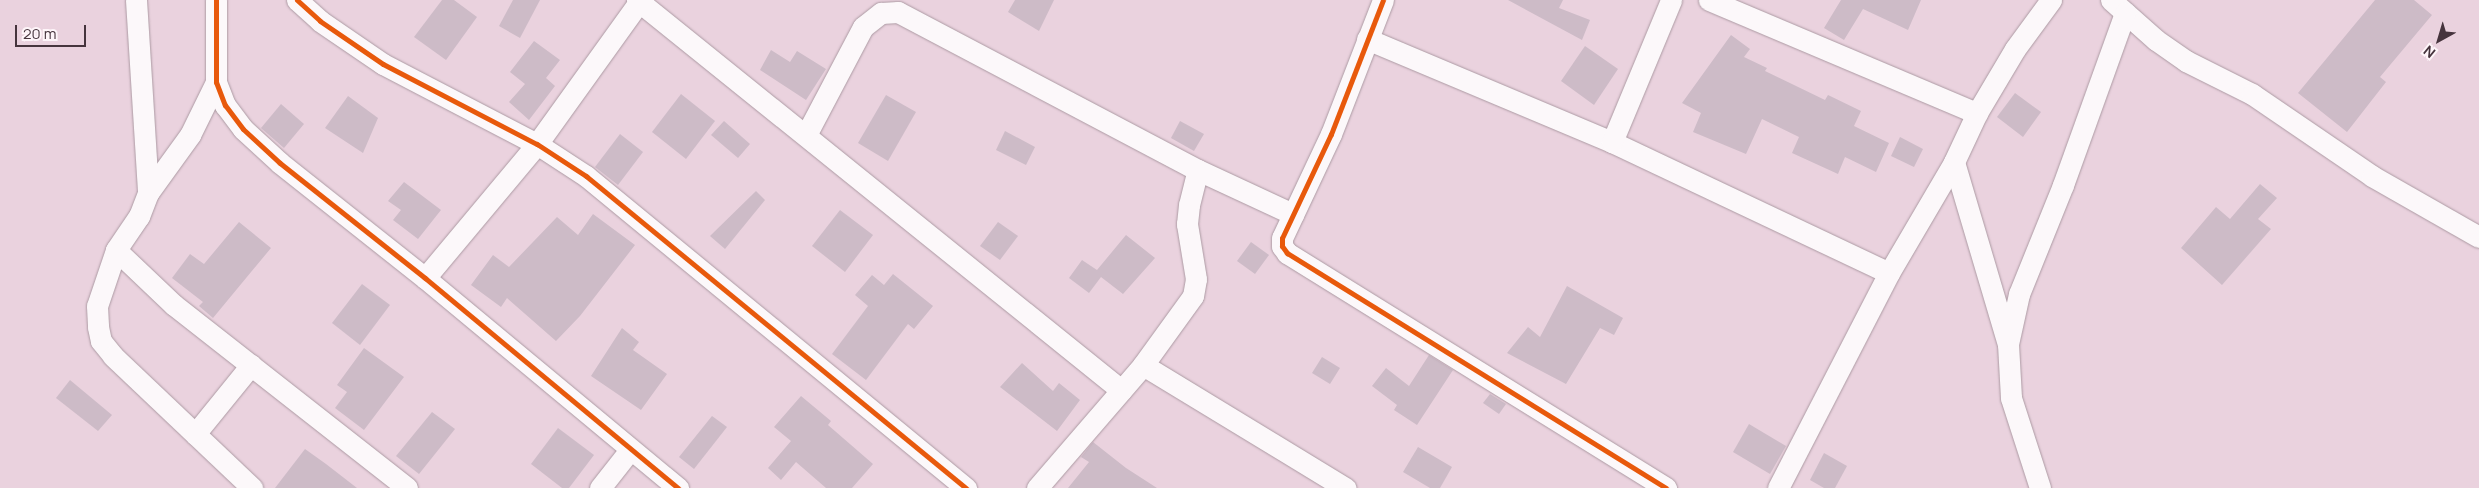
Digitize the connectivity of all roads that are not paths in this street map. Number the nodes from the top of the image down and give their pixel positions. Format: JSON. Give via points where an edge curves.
{"nodes":[{"id":1,"x":136,"y":0,"type":"edge"},
{"id":2,"x":216,"y":0,"type":"edge"},
{"id":3,"x":297,"y":0,"type":"edge"},
{"id":4,"x":1383,"y":0,"type":"edge"},
{"id":5,"x":1671,"y":0,"type":"edge"},
{"id":6,"x":1709,"y":0,"type":"edge"},
{"id":7,"x":2051,"y":0,"type":"edge"},
{"id":8,"x":638,"y":1,"type":"edge"},
{"id":9,"x":2118,"y":6,"type":"edge"},
{"id":10,"x":1367,"y":39,"type":"junction"},
{"id":11,"x":216,"y":82,"type":"junction"},
{"id":12,"x":1977,"y":114,"type":"junction"},
{"id":13,"x":806,"y":135,"type":"junction"},
{"id":14,"x":1612,"y":142,"type":"junction"},
{"id":15,"x":537,"y":144,"type":"junction"},
{"id":16,"x":1954,"y":162,"type":"junction"},
{"id":17,"x":1198,"y":170,"type":"junction"},
{"id":18,"x":148,"y":193,"type":"junction"},
{"id":19,"x":1293,"y":214,"type":"junction"},
{"id":20,"x":2479,"y":237,"type":"edge"},
{"id":21,"x":116,"y":250,"type":"junction"},
{"id":22,"x":1889,"y":273,"type":"junction"},
{"id":23,"x":425,"y":278,"type":"junction"},
{"id":24,"x":2008,"y":344,"type":"junction"},
{"id":25,"x":250,"y":365,"type":"junction"},
{"id":26,"x":1143,"y":365,"type":"junction"},
{"id":27,"x":1121,"y":390,"type":"junction"},
{"id":28,"x":195,"y":434,"type":"junction"},
{"id":29,"x":630,"y":450,"type":"junction"},
{"id":30,"x":1046,"y":485,"type":"edge"},
{"id":31,"x":252,"y":488,"type":"edge"},
{"id":32,"x":407,"y":488,"type":"edge"},
{"id":33,"x":600,"y":488,"type":"edge"},
{"id":34,"x":678,"y":488,"type":"edge"},
{"id":35,"x":966,"y":488,"type":"edge"},
{"id":36,"x":1345,"y":488,"type":"edge"},
{"id":37,"x":1666,"y":488,"type":"edge"},
{"id":38,"x":1778,"y":488,"type":"edge"},
{"id":39,"x":2040,"y":488,"type":"edge"}],
"edges":[{"from":1,"to":18,"type":"street"},
{"from":2,"to":11,"type":"street"},
{"from":3,"to":15,"type":"street","via":[[320,21],[382,64]]},
{"from":4,"to":10,"type":"street"},
{"from":5,"to":14,"type":"street"},
{"from":6,"to":12,"type":"street"},
{"from":7,"to":12,"type":"street","via":[[2015,49]]},
{"from":8,"to":13,"type":"street"},
{"from":8,"to":15,"type":"street"},
{"from":9,"to":20,"type":"street","via":[[2186,61],[2252,94],[2372,176]]},
{"from":9,"to":24,"type":"street","via":[[2063,185],[2019,294]]},
{"from":10,"to":14,"type":"street"},
{"from":10,"to":19,"type":"street","via":[[1331,134]]},
{"from":11,"to":18,"type":"street","via":[[190,135]]},
{"from":11,"to":23,"type":"street","via":[[225,105],[243,129],[280,164]]},
{"from":12,"to":16,"type":"street"},
{"from":13,"to":17,"type":"street","via":[[863,27],[881,13],[898,12]]},
{"from":13,"to":27,"type":"street"},
{"from":14,"to":22,"type":"street"},
{"from":15,"to":23,"type":"street"},
{"from":15,"to":35,"type":"street","via":[[622,203]]},
{"from":16,"to":22,"type":"street"},
{"from":16,"to":24,"type":"street"},
{"from":17,"to":19,"type":"street"},
{"from":17,"to":26,"type":"street","via":[[1188,224],[1196,279],[1192,296]]},
{"from":18,"to":21,"type":"street","via":[[139,216]]},
{"from":19,"to":37,"type":"street","via":[[1282,238],[1287,254]]},
{"from":21,"to":25,"type":"street","via":[[174,305]]},
{"from":21,"to":28,"type":"street","via":[[97,306],[102,341],[113,356]]},
{"from":22,"to":38,"type":"street"},
{"from":23,"to":29,"type":"street"},
{"from":24,"to":39,"type":"street","via":[[2011,398]]},
{"from":25,"to":28,"type":"street"},
{"from":25,"to":32,"type":"street"},
{"from":26,"to":27,"type":"street"},
{"from":26,"to":36,"type":"street"},
{"from":27,"to":30,"type":"street"},
{"from":28,"to":31,"type":"street"},
{"from":29,"to":33,"type":"street"},
{"from":29,"to":34,"type":"street"}]}
